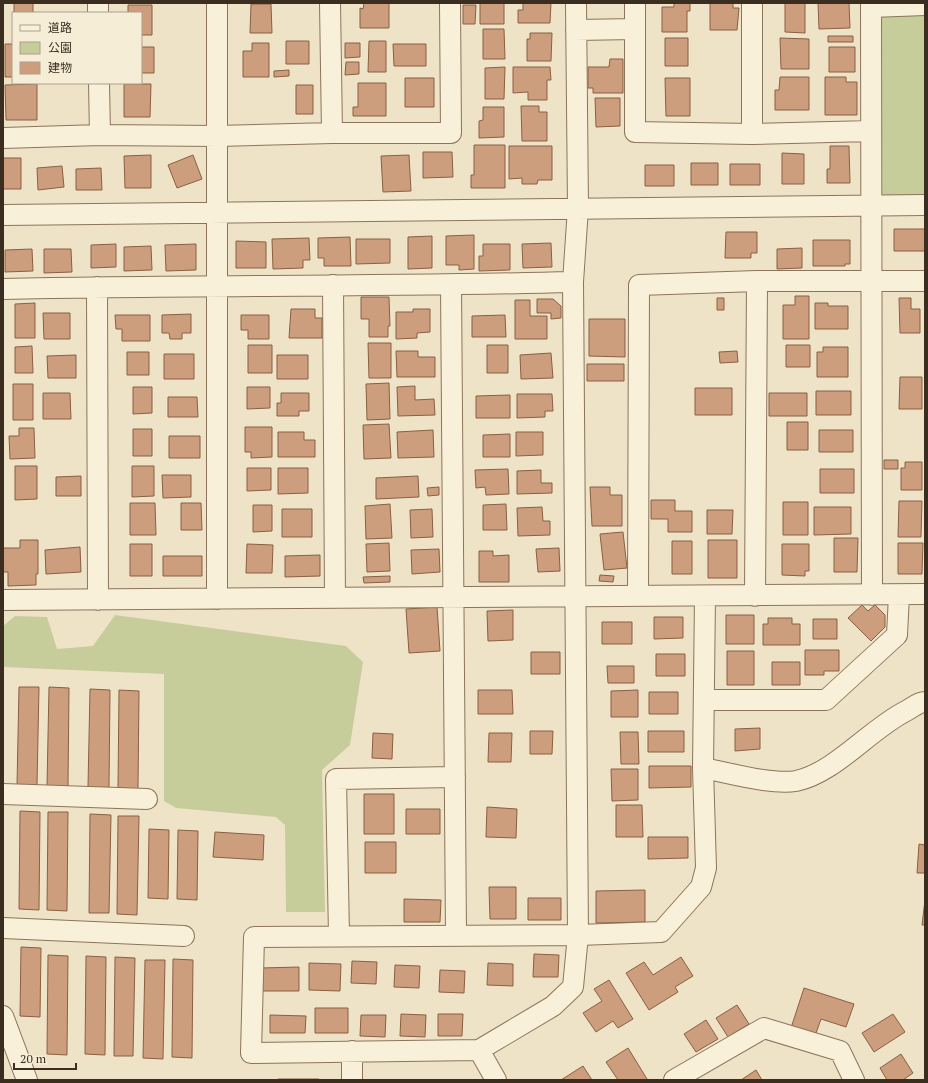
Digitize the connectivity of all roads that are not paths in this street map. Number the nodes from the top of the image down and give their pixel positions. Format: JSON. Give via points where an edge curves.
{"nodes":[{"id":1,"x":217,"y":3,"type":"edge"},
{"id":2,"x":330,"y":3,"type":"edge"},
{"id":3,"x":450,"y":3,"type":"edge"},
{"id":4,"x":576,"y":3,"type":"edge"},
{"id":5,"x":635,"y":3,"type":"edge"},
{"id":6,"x":752,"y":3,"type":"edge"},
{"id":7,"x":871,"y":5,"type":"edge"},
{"id":8,"x":925,"y":5,"type":"edge"},
{"id":9,"x":576,"y":30,"type":"junction"},
{"id":10,"x":635,"y":30,"type":"junction"},
{"id":11,"x":99,"y":84,"type":"edge"},
{"id":12,"x":871,"y":132,"type":"junction"},
{"id":13,"x":332,"y":133,"type":"junction"},
{"id":14,"x":752,"y":134,"type":"junction"},
{"id":15,"x":100,"y":135,"type":"junction"},
{"id":16,"x":217,"y":136,"type":"junction"},
{"id":17,"x":3,"y":138,"type":"edge"},
{"id":18,"x":925,"y":205,"type":"edge"},
{"id":19,"x":872,"y":206,"type":"junction"},
{"id":20,"x":578,"y":208,"type":"junction"},
{"id":21,"x":217,"y":213,"type":"junction"},
{"id":22,"x":3,"y":215,"type":"edge"},
{"id":23,"x":757,"y":280,"type":"junction"},
{"id":24,"x":925,"y":281,"type":"edge"},
{"id":25,"x":573,"y":282,"type":"junction"},
{"id":26,"x":872,"y":282,"type":"junction"},
{"id":27,"x":216,"y":285,"type":"junction"},
{"id":28,"x":333,"y":285,"type":"junction"},
{"id":29,"x":451,"y":285,"type":"junction"},
{"id":30,"x":97,"y":287,"type":"junction"},
{"id":31,"x":3,"y":289,"type":"edge"},
{"id":32,"x":925,"y":594,"type":"edge"},
{"id":33,"x":872,"y":595,"type":"junction"},
{"id":34,"x":899,"y":595,"type":"junction"},
{"id":35,"x":638,"y":596,"type":"junction"},
{"id":36,"x":705,"y":596,"type":"junction"},
{"id":37,"x":756,"y":596,"type":"junction"},
{"id":38,"x":574,"y":597,"type":"junction"},
{"id":39,"x":335,"y":598,"type":"junction"},
{"id":40,"x":453,"y":598,"type":"junction"},
{"id":41,"x":217,"y":599,"type":"junction"},
{"id":42,"x":3,"y":600,"type":"edge"},
{"id":43,"x":98,"y":600,"type":"junction"},
{"id":44,"x":704,"y":700,"type":"junction"},
{"id":45,"x":925,"y":702,"type":"edge"},
{"id":46,"x":703,"y":768,"type":"junction"},
{"id":47,"x":455,"y":777,"type":"junction"},
{"id":48,"x":3,"y":794,"type":"edge"},
{"id":49,"x":147,"y":799,"type":"dead end"},
{"id":50,"x":3,"y":928,"type":"edge"},
{"id":51,"x":456,"y":935,"type":"junction"},
{"id":52,"x":578,"y":935,"type":"junction"},
{"id":53,"x":184,"y":936,"type":"dead end"},
{"id":54,"x":339,"y":936,"type":"junction"},
{"id":55,"x":3,"y":1016,"type":"edge"},
{"id":56,"x":479,"y":1050,"type":"junction"},
{"id":57,"x":352,"y":1051,"type":"junction"},
{"id":58,"x":27,"y":1080,"type":"edge"},
{"id":59,"x":352,"y":1080,"type":"edge"},
{"id":60,"x":496,"y":1080,"type":"edge"},
{"id":61,"x":674,"y":1080,"type":"edge"},
{"id":62,"x":854,"y":1080,"type":"edge"}],
"edges":[{"from":1,"to":16,"type":"street"},
{"from":2,"to":13,"type":"street"},
{"from":3,"to":13,"type":"street","via":[[451,133]]},
{"from":4,"to":9,"type":"street"},
{"from":5,"to":10,"type":"street"},
{"from":6,"to":14,"type":"street"},
{"from":7,"to":8,"type":"street"},
{"from":7,"to":12,"type":"street"},
{"from":9,"to":10,"type":"street"},
{"from":9,"to":20,"type":"street"},
{"from":10,"to":14,"type":"street","via":[[635,132]]},
{"from":11,"to":15,"type":"street"},
{"from":12,"to":14,"type":"street"},
{"from":12,"to":19,"type":"street"},
{"from":13,"to":16,"type":"street"},
{"from":15,"to":16,"type":"street"},
{"from":15,"to":17,"type":"street"},
{"from":16,"to":21,"type":"street"},
{"from":18,"to":19,"type":"street"},
{"from":19,"to":20,"type":"street"},
{"from":19,"to":26,"type":"street"},
{"from":20,"to":21,"type":"street"},
{"from":20,"to":25,"type":"street"},
{"from":21,"to":22,"type":"street"},
{"from":21,"to":27,"type":"street"},
{"from":23,"to":26,"type":"street"},
{"from":23,"to":35,"type":"street","via":[[639,285]]},
{"from":23,"to":37,"type":"street"},
{"from":24,"to":26,"type":"street"},
{"from":25,"to":29,"type":"street"},
{"from":25,"to":38,"type":"street"},
{"from":26,"to":33,"type":"street"},
{"from":27,"to":28,"type":"street"},
{"from":27,"to":30,"type":"street"},
{"from":27,"to":41,"type":"street"},
{"from":28,"to":29,"type":"street"},
{"from":28,"to":39,"type":"street"},
{"from":29,"to":40,"type":"street"},
{"from":30,"to":31,"type":"street"},
{"from":30,"to":43,"type":"street"},
{"from":32,"to":34,"type":"street"},
{"from":33,"to":34,"type":"street"},
{"from":33,"to":37,"type":"street"},
{"from":34,"to":44,"type":"street","via":[[897,635],[826,700]]},
{"from":35,"to":36,"type":"street"},
{"from":35,"to":38,"type":"street"},
{"from":36,"to":37,"type":"street"},
{"from":36,"to":44,"type":"street"},
{"from":38,"to":40,"type":"street"},
{"from":38,"to":52,"type":"street"},
{"from":39,"to":40,"type":"street"},
{"from":39,"to":41,"type":"street"},
{"from":40,"to":47,"type":"street"},
{"from":41,"to":43,"type":"street"},
{"from":42,"to":43,"type":"street"},
{"from":44,"to":46,"type":"street"},
{"from":45,"to":46,"type":"street","via":[[890,719],[812,777],[777,782]]},
{"from":46,"to":52,"type":"street","via":[[706,868],[701,887],[661,932]]},
{"from":47,"to":51,"type":"street"},
{"from":47,"to":54,"type":"street","via":[[336,779]]},
{"from":48,"to":49,"type":"street"},
{"from":50,"to":53,"type":"street"},
{"from":51,"to":52,"type":"street"},
{"from":51,"to":54,"type":"street"},
{"from":52,"to":56,"type":"street","via":[[573,987],[553,1006]]},
{"from":54,"to":57,"type":"street","via":[[254,936],[251,1053]]},
{"from":55,"to":58,"type":"street"},
{"from":56,"to":57,"type":"street"},
{"from":56,"to":60,"type":"street"},
{"from":57,"to":59,"type":"street"},
{"from":61,"to":62,"type":"street","via":[[764,1028],[840,1051]]}]}
